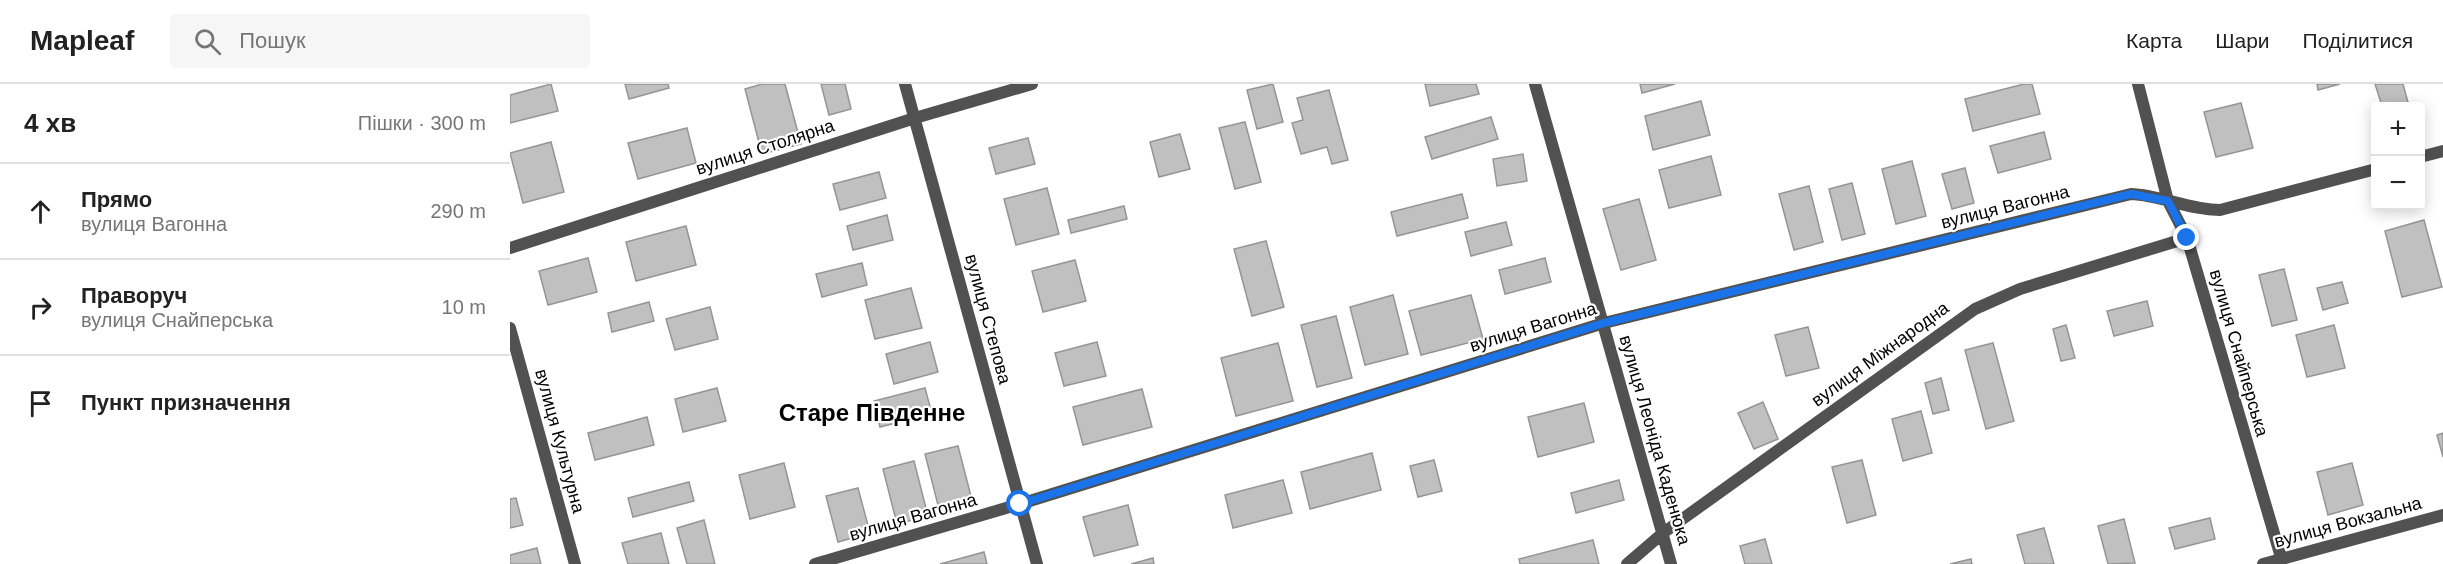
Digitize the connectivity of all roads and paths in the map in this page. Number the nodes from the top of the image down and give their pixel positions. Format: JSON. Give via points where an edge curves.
{"nodes":[{"id":1,"x":905,"y":84,"type":"edge"},
{"id":2,"x":1032,"y":84,"type":"edge"},
{"id":3,"x":1535,"y":84,"type":"edge"},
{"id":4,"x":2138,"y":84,"type":"edge"},
{"id":5,"x":915,"y":118,"type":"junction"},
{"id":6,"x":2443,"y":151,"type":"edge"},
{"id":7,"x":2425,"y":156,"type":"edge"},
{"id":8,"x":2371,"y":170,"type":"edge"},
{"id":9,"x":2168,"y":201,"type":"junction"},
{"id":10,"x":2187,"y":238,"type":"junction"},
{"id":11,"x":510,"y":248,"type":"edge"},
{"id":12,"x":1604,"y":323,"type":"junction"},
{"id":13,"x":510,"y":328,"type":"edge"},
{"id":14,"x":1020,"y":504,"type":"junction"},
{"id":15,"x":2443,"y":515,"type":"edge"},
{"id":16,"x":1662,"y":533,"type":"junction"},
{"id":17,"x":2282,"y":562,"type":"edge"},
{"id":18,"x":575,"y":564,"type":"edge"},
{"id":19,"x":815,"y":564,"type":"edge"},
{"id":20,"x":1037,"y":564,"type":"edge"},
{"id":21,"x":1627,"y":564,"type":"edge"},
{"id":22,"x":1671,"y":564,"type":"edge"},
{"id":23,"x":2264,"y":564,"type":"edge"}],
"edges":[{"from":1,"to":5,"type":"street","name":"вулиця Степова"},
{"from":2,"to":5,"type":"street","name":"вулиця Столярна"},
{"from":3,"to":12,"type":"street","name":"вулиця Леоніда Каденюка"},
{"from":4,"to":9,"type":"street","name":"вулиця Снайперська"},
{"from":5,"to":11,"type":"street","name":"вулиця Столярна"},
{"from":5,"to":14,"type":"street","name":"вулиця Степова"},
{"from":6,"to":7,"type":"street"},
{"from":8,"to":9,"type":"street","name":"вулиця Вагонна","via":[[2220,210]]},
{"from":9,"to":10,"type":"street","name":"вулиця Снайперська"},
{"from":9,"to":12,"type":"street","name":"вулиця Вагонна","via":[[2131,194]]},
{"from":10,"to":16,"type":"street","name":"вулиця Міжнародна","via":[[2020,289],[1975,309]]},
{"from":10,"to":17,"type":"street","name":"вулиця Снайперська"},
{"from":12,"to":14,"type":"street","name":"вулиця Вагонна"},
{"from":12,"to":16,"type":"street","name":"вулиця Леоніда Каденюка"},
{"from":13,"to":18,"type":"street","name":"вулиця Культурна"},
{"from":14,"to":19,"type":"street","name":"вулиця Вагонна"},
{"from":14,"to":20,"type":"street","name":"вулиця Степова"},
{"from":15,"to":17,"type":"street","name":"вулиця Вокзальна"},
{"from":16,"to":21,"type":"street","name":"вулиця Міжнародна"},
{"from":16,"to":22,"type":"street","name":"вулиця Леоніда Каденюка"},
{"from":17,"to":23,"type":"street","name":"вулиця Вокзальна"}]}
